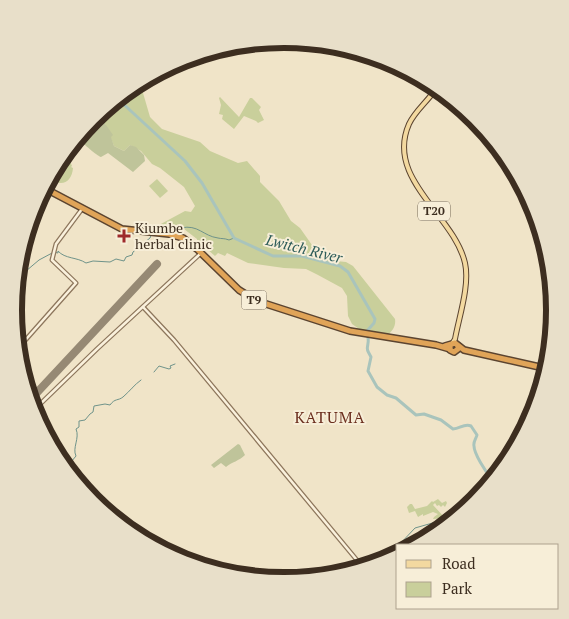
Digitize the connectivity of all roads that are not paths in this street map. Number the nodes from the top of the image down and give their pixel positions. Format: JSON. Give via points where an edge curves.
{"nodes":[{"id":1,"x":432,"y":94,"type":"edge"},
{"id":2,"x":51,"y":192,"type":"edge"},
{"id":3,"x":83,"y":208,"type":"junction"},
{"id":4,"x":202,"y":253,"type":"junction"},
{"id":5,"x":143,"y":307,"type":"junction"},
{"id":6,"x":25,"y":341,"type":"edge"},
{"id":7,"x":454,"y":345,"type":"junction"},
{"id":8,"x":540,"y":367,"type":"edge"},
{"id":9,"x":40,"y":404,"type":"edge"},
{"id":10,"x":358,"y":561,"type":"edge"}],
"edges":[{"from":1,"to":7,"type":"main road","number":"T20","via":[[410,121],[404,153],[410,174],[457,244],[464,262],[466,281]]},
{"from":2,"to":3,"type":"highway","number":"T9"},
{"from":3,"to":4,"type":"highway","number":"T9","via":[[122,229],[183,238]]},
{"from":3,"to":6,"type":"street","via":[[58,243],[52,261],[76,283]]},
{"from":4,"to":5,"type":"street"},
{"from":4,"to":7,"type":"highway","number":"T9","via":[[236,287],[255,300],[369,335]]},
{"from":5,"to":9,"type":"street"},
{"from":5,"to":10,"type":"street"},
{"from":7,"to":8,"type":"highway"}]}
